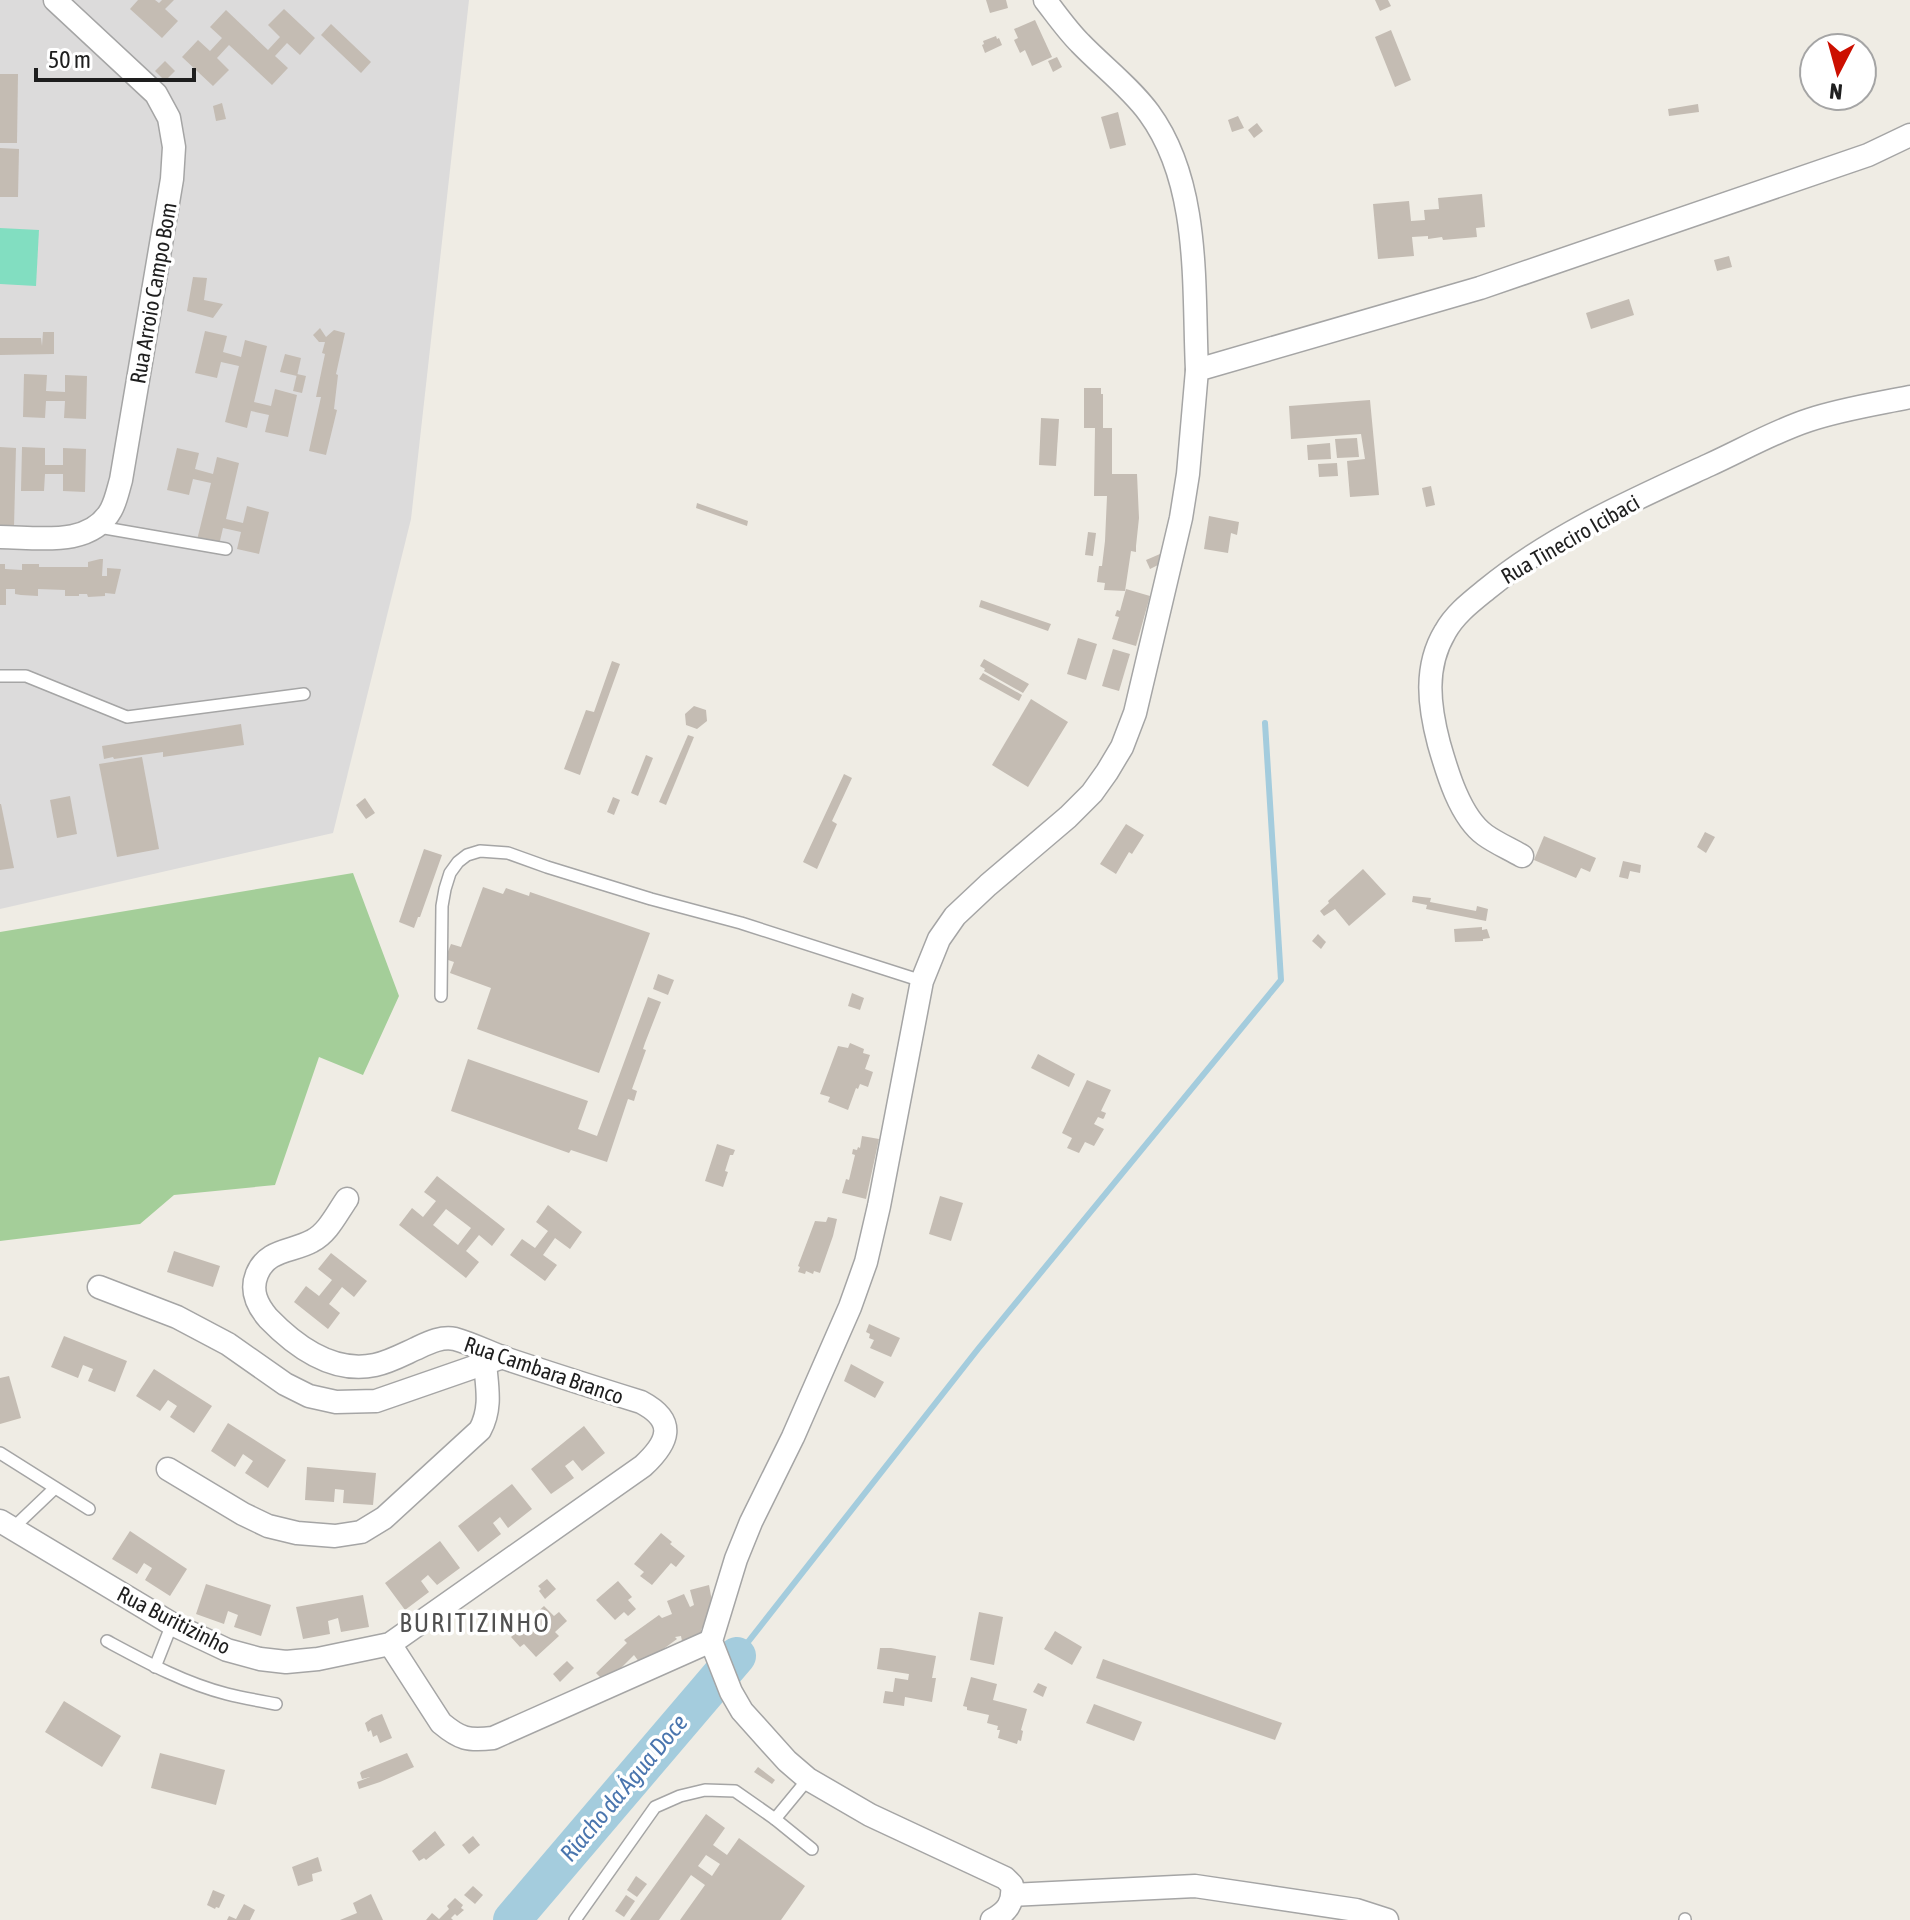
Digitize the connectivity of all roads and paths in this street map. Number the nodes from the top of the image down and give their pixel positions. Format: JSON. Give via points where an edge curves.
{"nodes":[{"id":1,"x":55,"y":0,"type":"edge"},
{"id":2,"x":1045,"y":0,"type":"edge"},
{"id":3,"x":1910,"y":135,"type":"edge"},
{"id":4,"x":1197,"y":370,"type":"junction"},
{"id":5,"x":1910,"y":397,"type":"edge"},
{"id":6,"x":98,"y":526,"type":"junction"},
{"id":7,"x":0,"y":537,"type":"edge"},
{"id":8,"x":226,"y":549,"type":"dead end"},
{"id":9,"x":0,"y":676,"type":"edge"},
{"id":10,"x":304,"y":694,"type":"dead end"},
{"id":11,"x":1522,"y":856,"type":"dead end"},
{"id":12,"x":922,"y":981,"type":"junction"},
{"id":13,"x":441,"y":996,"type":"dead end"},
{"id":14,"x":347,"y":1199,"type":"dead end"},
{"id":15,"x":99,"y":1287,"type":"dead end"},
{"id":16,"x":494,"y":1360,"type":"junction"},
{"id":17,"x":666,"y":1426,"type":"joint"},
{"id":18,"x":0,"y":1453,"type":"edge"},
{"id":19,"x":168,"y":1469,"type":"dead end"},
{"id":20,"x":55,"y":1488,"type":"junction"},
{"id":21,"x":89,"y":1509,"type":"dead end"},
{"id":22,"x":6,"y":1525,"type":"edge"},
{"id":23,"x":172,"y":1624,"type":"junction"},
{"id":24,"x":107,"y":1641,"type":"dead end"},
{"id":25,"x":711,"y":1641,"type":"junction"},
{"id":26,"x":390,"y":1644,"type":"junction"},
{"id":27,"x":155,"y":1667,"type":"junction"},
{"id":28,"x":276,"y":1704,"type":"dead end"},
{"id":29,"x":808,"y":1779,"type":"junction"},
{"id":30,"x":775,"y":1819,"type":"junction"},
{"id":31,"x":812,"y":1849,"type":"dead end"},
{"id":32,"x":1013,"y":1895,"type":"junction"},
{"id":33,"x":575,"y":1920,"type":"edge"},
{"id":34,"x":992,"y":1920,"type":"edge"},
{"id":35,"x":1387,"y":1920,"type":"edge"}],
"edges":[{"from":1,"to":6,"type":"street","name":"Rua Arroio Campo Bom","via":[[156,94],[169,118],[174,147],[121,480],[111,510]]},
{"from":2,"to":4,"type":"street","via":[[1078,42],[1149,113],[1173,158],[1192,251]]},
{"from":3,"to":4,"type":"street","via":[[1868,155],[1480,288]]},
{"from":4,"to":12,"type":"street","via":[[1181,518],[1135,713],[1122,747],[1092,793],[955,916]]},
{"from":5,"to":11,"type":"street","name":"Rua Tineciro Icibaci","via":[[1808,420],[1642,496],[1511,569],[1461,610],[1438,646],[1430,674],[1435,728],[1465,812],[1484,834]]},
{"from":6,"to":7,"type":"street","via":[[60,538]]},
{"from":6,"to":8,"type":"lane"},
{"from":9,"to":10,"type":"lane","via":[[26,676],[127,717]]},
{"from":12,"to":13,"type":"lane","via":[[508,853],[480,851],[458,862],[445,889]]},
{"from":12,"to":25,"type":"street","via":[[866,1262],[751,1522]]},
{"from":14,"to":16,"type":"street","name":"Rua Cambara Branco","via":[[312,1242],[264,1260],[254,1295],[265,1315],[304,1349],[341,1366],[375,1365],[442,1338],[456,1339]]},
{"from":15,"to":16,"type":"street","via":[[177,1317],[285,1384],[336,1402],[376,1401]]},
{"from":16,"to":17,"type":"street","name":"Rua Cambara Branco","via":[[641,1402]]},
{"from":16,"to":19,"type":"street","via":[[489,1407],[480,1430],[384,1518],[361,1532],[335,1536],[268,1526]]},
{"from":17,"to":26,"type":"street","name":"Rua Buritizinho","via":[[663,1444],[643,1466]]},
{"from":18,"to":20,"type":"lane"},
{"from":20,"to":21,"type":"lane"},
{"from":20,"to":22,"type":"lane"},
{"from":22,"to":23,"type":"street","name":"Rua Buritizinho"},
{"from":23,"to":26,"type":"street","name":"Rua Buritizinho","via":[[227,1650],[286,1662]]},
{"from":23,"to":27,"type":"lane"},
{"from":24,"to":27,"type":"lane"},
{"from":25,"to":26,"type":"street","via":[[493,1738],[477,1740],[464,1739],[441,1723]]},
{"from":25,"to":29,"type":"street","via":[[742,1711]]},
{"from":27,"to":28,"type":"lane","via":[[225,1694]]},
{"from":29,"to":30,"type":"lane"},
{"from":29,"to":32,"type":"street","via":[[870,1815],[1005,1878]]},
{"from":30,"to":31,"type":"lane"},
{"from":30,"to":33,"type":"lane","via":[[735,1791],[705,1790],[655,1807]]},
{"from":32,"to":34,"type":"street","via":[[1007,1910]]},
{"from":32,"to":35,"type":"street","via":[[1195,1886],[1356,1910]]}]}
